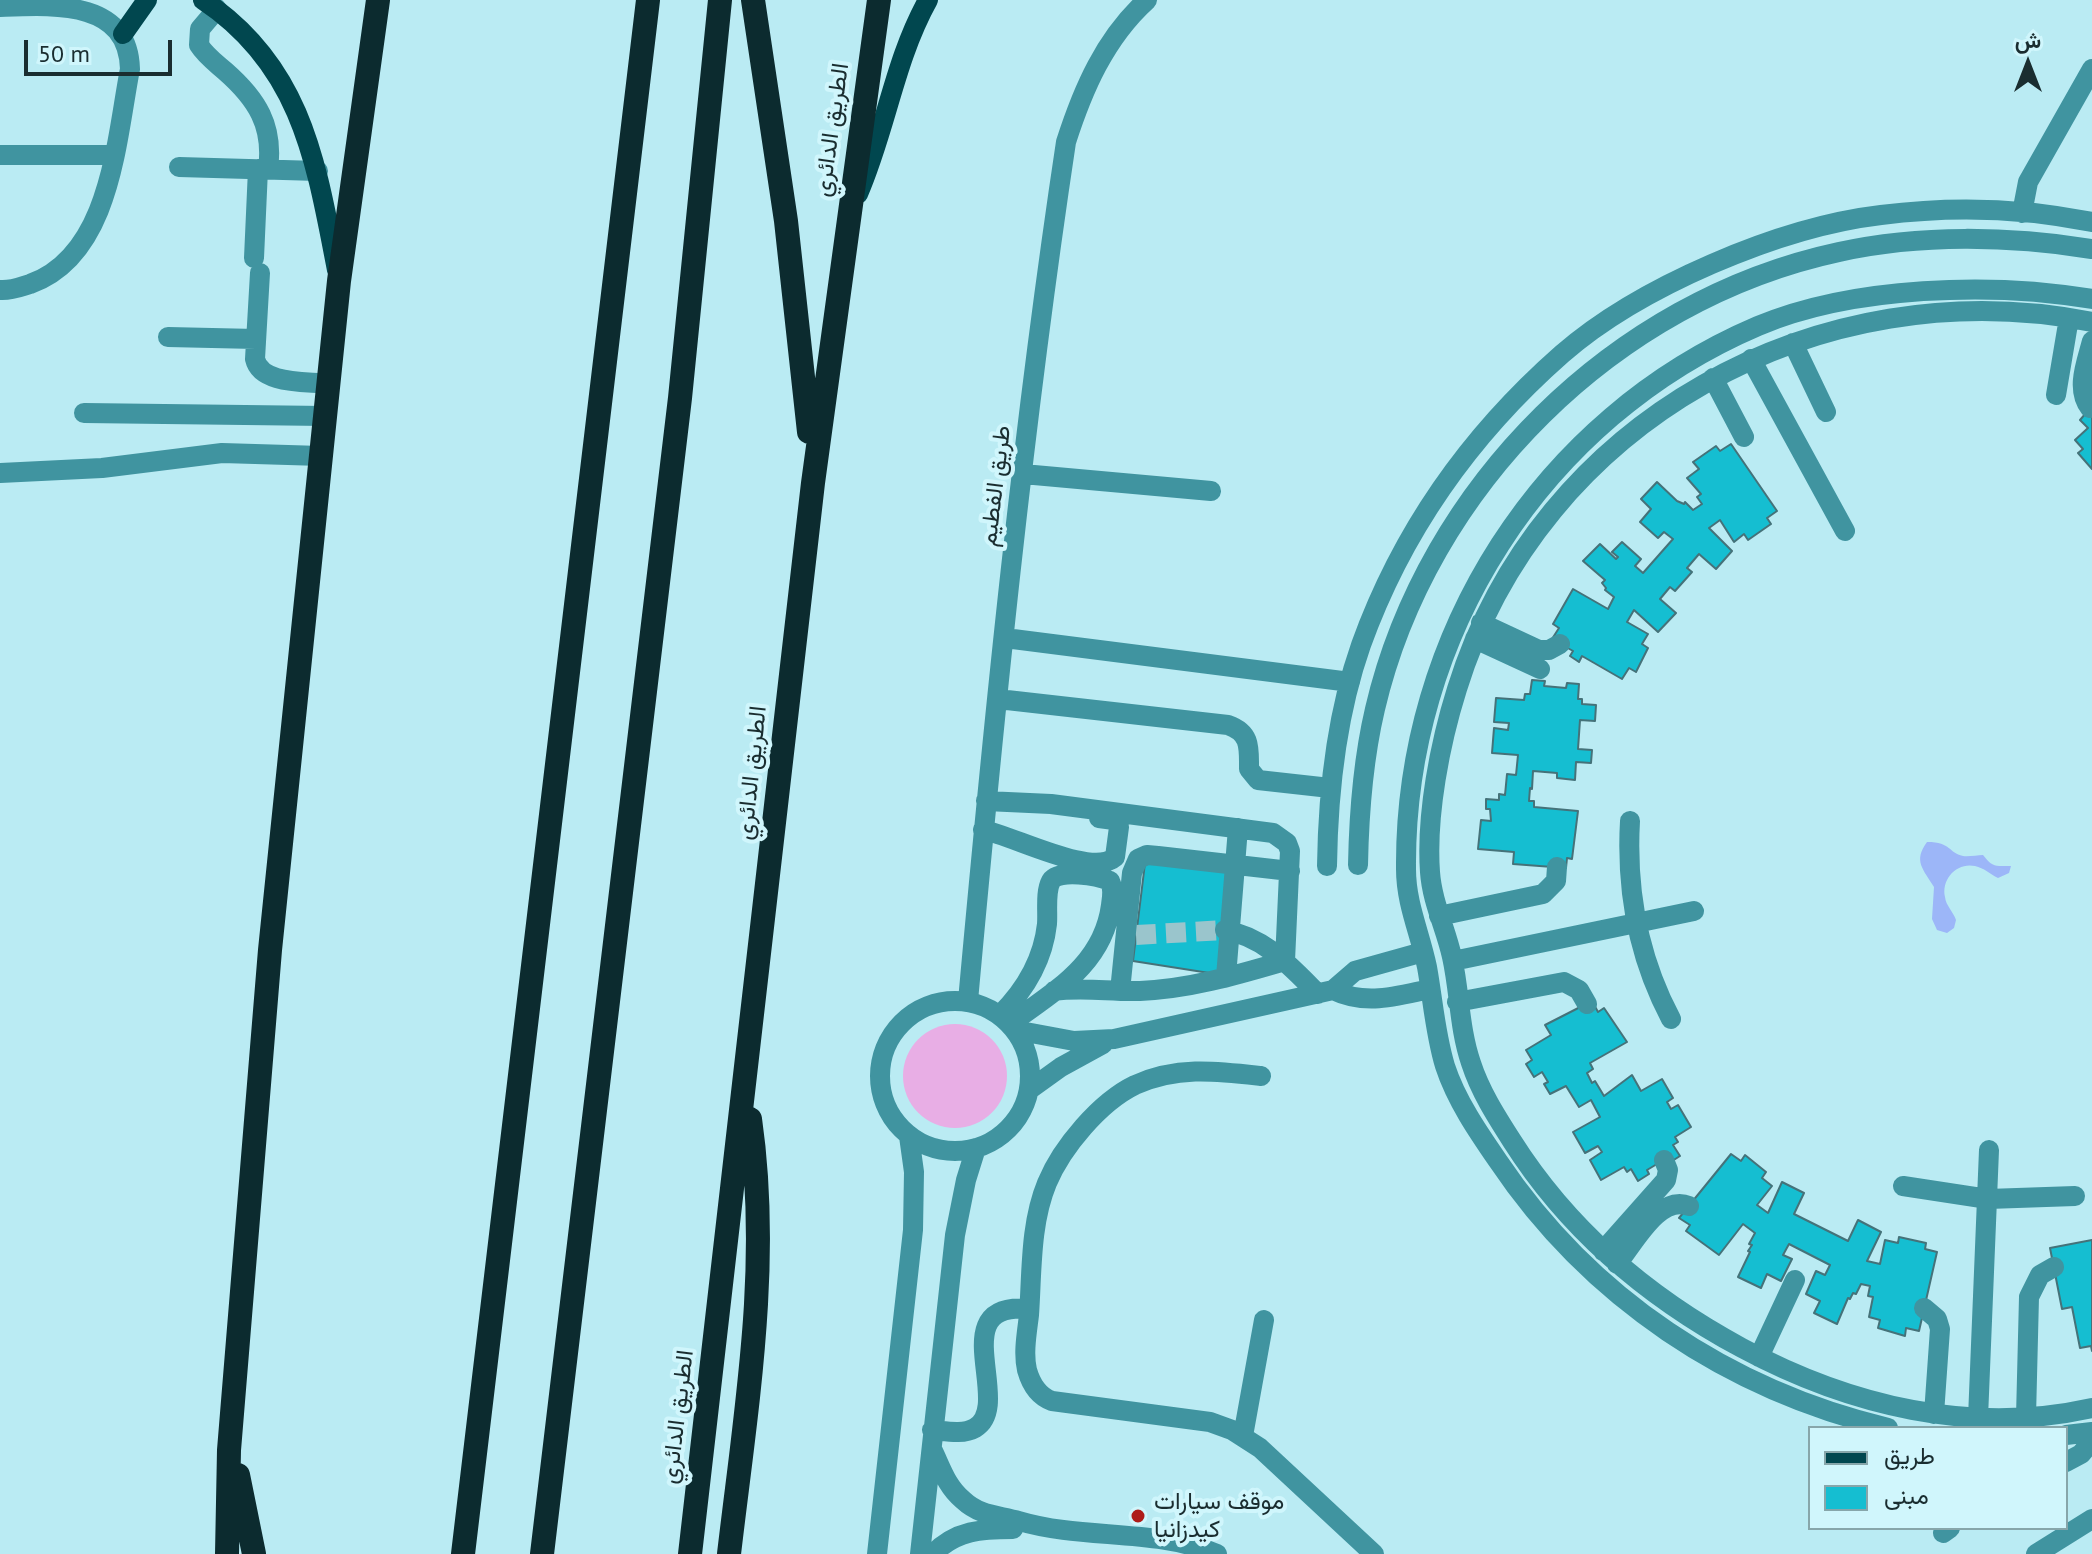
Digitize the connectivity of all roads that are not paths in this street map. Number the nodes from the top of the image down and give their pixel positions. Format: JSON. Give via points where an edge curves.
{"nodes":[{"id":1,"x":147,"y":0,"type":"edge"},
{"id":2,"x":378,"y":0,"type":"edge"},
{"id":3,"x":648,"y":0,"type":"edge"},
{"id":4,"x":720,"y":0,"type":"edge"},
{"id":5,"x":753,"y":0,"type":"edge"},
{"id":6,"x":879,"y":0,"type":"edge"},
{"id":7,"x":928,"y":0,"type":"edge"},
{"id":8,"x":1147,"y":0,"type":"edge"},
{"id":9,"x":210,"y":5,"type":"edge"},
{"id":10,"x":0,"y":7,"type":"edge"},
{"id":11,"x":123,"y":34,"type":"junction"},
{"id":12,"x":2092,"y":69,"type":"edge"},
{"id":13,"x":0,"y":155,"type":"edge"},
{"id":14,"x":114,"y":155,"type":"junction"},
{"id":15,"x":179,"y":167,"type":"dead end"},
{"id":16,"x":263,"y":169,"type":"junction"},
{"id":17,"x":318,"y":171,"type":"junction"},
{"id":18,"x":2022,"y":213,"type":"junction"},
{"id":19,"x":848,"y":216,"type":"junction"},
{"id":20,"x":2092,"y":222,"type":"edge"},
{"id":21,"x":1804,"y":232,"type":"junction"},
{"id":22,"x":2092,"y":249,"type":"edge"},
{"id":23,"x":1813,"y":258,"type":"junction"},
{"id":24,"x":339,"y":281,"type":"junction"},
{"id":25,"x":0,"y":290,"type":"edge"},
{"id":26,"x":2092,"y":299,"type":"edge"},
{"id":27,"x":1854,"y":300,"type":"junction"},
{"id":28,"x":2069,"y":318,"type":"junction"},
{"id":29,"x":2092,"y":322,"type":"edge"},
{"id":30,"x":1860,"y":325,"type":"junction"},
{"id":31,"x":168,"y":337,"type":"dead end"},
{"id":32,"x":256,"y":339,"type":"junction"},
{"id":33,"x":2092,"y":341,"type":"edge"},
{"id":34,"x":1793,"y":343,"type":"junction"},
{"id":35,"x":1751,"y":359,"type":"junction"},
{"id":36,"x":1713,"y":378,"type":"junction"},
{"id":37,"x":328,"y":384,"type":"junction"},
{"id":38,"x":2056,"y":395,"type":"dead end"},
{"id":39,"x":1638,"y":396,"type":"junction"},
{"id":40,"x":2090,"y":408,"type":"dead end"},
{"id":41,"x":1826,"y":412,"type":"dead end"},
{"id":42,"x":84,"y":413,"type":"dead end"},
{"id":43,"x":325,"y":416,"type":"junction"},
{"id":44,"x":1651,"y":417,"type":"junction"},
{"id":45,"x":1744,"y":437,"type":"dead end"},
{"id":46,"x":321,"y":456,"type":"junction"},
{"id":47,"x":0,"y":473,"type":"edge"},
{"id":48,"x":1023,"y":474,"type":"junction"},
{"id":49,"x":813,"y":483,"type":"junction"},
{"id":50,"x":1211,"y":491,"type":"dead end"},
{"id":51,"x":1845,"y":531,"type":"dead end"},
{"id":52,"x":1486,"y":568,"type":"junction"},
{"id":53,"x":1504,"y":580,"type":"junction"},
{"id":54,"x":1478,"y":631,"type":"junction"},
{"id":55,"x":1005,"y":638,"type":"junction"},
{"id":56,"x":1560,"y":644,"type":"dead end"},
{"id":57,"x":1540,"y":669,"type":"dead end"},
{"id":58,"x":1350,"y":682,"type":"junction"},
{"id":59,"x":998,"y":699,"type":"junction"},
{"id":60,"x":1330,"y":788,"type":"junction"},
{"id":61,"x":986,"y":801,"type":"junction"},
{"id":62,"x":1033,"y":805,"type":"junction"},
{"id":63,"x":1630,"y":821,"type":"dead end"},
{"id":64,"x":1407,"y":824,"type":"junction"},
{"id":65,"x":1432,"y":826,"type":"junction"},
{"id":66,"x":1238,"y":828,"type":"junction"},
{"id":67,"x":983,"y":830,"type":"junction"},
{"id":68,"x":1234,"y":865,"type":"junction"},
{"id":69,"x":1358,"y":865,"type":"dead end"},
{"id":70,"x":1327,"y":866,"type":"dead end"},
{"id":71,"x":1557,"y":867,"type":"dead end"},
{"id":72,"x":1290,"y":871,"type":"junction"},
{"id":73,"x":1694,"y":911,"type":"dead end"},
{"id":74,"x":1439,"y":916,"type":"junction"},
{"id":75,"x":1635,"y":924,"type":"junction"},
{"id":76,"x":1228,"y":930,"type":"junction"},
{"id":77,"x":1131,"y":937,"type":"junction"},
{"id":78,"x":1423,"y":952,"type":"junction"},
{"id":79,"x":1089,"y":961,"type":"junction"},
{"id":80,"x":1285,"y":961,"type":"junction"},
{"id":81,"x":1453,"y":961,"type":"junction"},
{"id":82,"x":1226,"y":977,"type":"junction"},
{"id":83,"x":1430,"y":989,"type":"junction"},
{"id":84,"x":1054,"y":991,"type":"junction"},
{"id":85,"x":1120,"y":991,"type":"junction"},
{"id":86,"x":1325,"y":992,"type":"junction"},
{"id":87,"x":968,"y":1001,"type":"junction"},
{"id":88,"x":1457,"y":1002,"type":"junction"},
{"id":89,"x":1587,"y":1004,"type":"dead end"},
{"id":90,"x":1671,"y":1019,"type":"dead end"},
{"id":91,"x":1008,"y":1023,"type":"junction"},
{"id":92,"x":1114,"y":1039,"type":"junction"},
{"id":93,"x":1261,"y":1076,"type":"dead end"},
{"id":94,"x":745,"y":1083,"type":"junction"},
{"id":95,"x":1029,"y":1090,"type":"junction"},
{"id":96,"x":909,"y":1136,"type":"junction"},
{"id":97,"x":976,"y":1148,"type":"junction"},
{"id":98,"x":1989,"y":1150,"type":"dead end"},
{"id":99,"x":1664,"y":1160,"type":"dead end"},
{"id":100,"x":1903,"y":1186,"type":"dead end"},
{"id":101,"x":2075,"y":1196,"type":"dead end"},
{"id":102,"x":1988,"y":1199,"type":"junction"},
{"id":103,"x":1560,"y":1206,"type":"junction"},
{"id":104,"x":1689,"y":1206,"type":"dead end"},
{"id":105,"x":1544,"y":1221,"type":"junction"},
{"id":106,"x":1610,"y":1258,"type":"junction"},
{"id":107,"x":2054,"y":1267,"type":"dead end"},
{"id":108,"x":1795,"y":1280,"type":"dead end"},
{"id":109,"x":1924,"y":1308,"type":"dead end"},
{"id":110,"x":1029,"y":1309,"type":"junction"},
{"id":111,"x":1264,"y":1320,"type":"dead end"},
{"id":112,"x":1759,"y":1357,"type":"junction"},
{"id":113,"x":1859,"y":1398,"type":"junction"},
{"id":114,"x":2092,"y":1408,"type":"edge"},
{"id":115,"x":1934,"y":1414,"type":"junction"},
{"id":116,"x":2026,"y":1417,"type":"junction"},
{"id":117,"x":1978,"y":1418,"type":"junction"},
{"id":118,"x":1853,"y":1419,"type":"junction"},
{"id":119,"x":1880,"y":1426,"type":"edge"},
{"id":120,"x":2092,"y":1432,"type":"edge"},
{"id":121,"x":2068,"y":1435,"type":"edge"},
{"id":122,"x":1243,"y":1436,"type":"junction"},
{"id":123,"x":932,"y":1438,"type":"junction"},
{"id":124,"x":2092,"y":1441,"type":"edge"},
{"id":125,"x":229,"y":1450,"type":"junction"},
{"id":126,"x":2068,"y":1461,"type":"edge"},
{"id":127,"x":2092,"y":1519,"type":"edge"},
{"id":128,"x":1029,"y":1525,"type":"junction"},
{"id":129,"x":227,"y":1554,"type":"edge"},
{"id":130,"x":254,"y":1554,"type":"edge"},
{"id":131,"x":463,"y":1554,"type":"edge"},
{"id":132,"x":542,"y":1554,"type":"edge"},
{"id":133,"x":690,"y":1554,"type":"edge"},
{"id":134,"x":729,"y":1554,"type":"edge"},
{"id":135,"x":877,"y":1554,"type":"edge"},
{"id":136,"x":920,"y":1554,"type":"edge"},
{"id":137,"x":933,"y":1554,"type":"edge"},
{"id":138,"x":1217,"y":1554,"type":"edge"},
{"id":139,"x":1374,"y":1554,"type":"edge"},
{"id":140,"x":2036,"y":1554,"type":"edge"}],
"edges":[{"from":1,"to":11,"type":"main road"},
{"from":2,"to":24,"type":"highway"},
{"from":3,"to":131,"type":"highway"},
{"from":4,"to":132,"type":"highway","via":[[680,398]]},
{"from":5,"to":49,"type":"highway","via":[[795,290]]},
{"from":6,"to":19,"type":"highway","name":"الطريق الدائري"},
{"from":7,"to":19,"type":"main road","via":[[897,71],[877,145]]},
{"from":8,"to":48,"type":"street","name":"طريق الفطيم","via":[[1106,49],[1082,94],[1066,142]]},
{"from":9,"to":16,"type":"street","via":[[199,45],[260,109],[269,137]]},
{"from":9,"to":17,"type":"main road","via":[[262,53],[285,87]]},
{"from":10,"to":11,"type":"street","via":[[88,9],[108,18]]},
{"from":11,"to":14,"type":"street","via":[[130,69]]},
{"from":12,"to":18,"type":"street","via":[[2028,182]]},
{"from":13,"to":14,"type":"street"},
{"from":14,"to":25,"type":"street","via":[[94,221],[75,254],[46,278]]},
{"from":15,"to":16,"type":"street"},
{"from":16,"to":17,"type":"street"},
{"from":16,"to":32,"type":"street"},
{"from":17,"to":24,"type":"main road"},
{"from":18,"to":20,"type":"street"},
{"from":18,"to":21,"type":"street","via":[[1918,211]]},
{"from":19,"to":49,"type":"highway","name":"الطريق الدائري"},
{"from":21,"to":23,"type":"street"},
{"from":21,"to":58,"type":"street","via":[[1714,264],[1635,304],[1564,353],[1505,409],[1453,470],[1410,538],[1374,610]]},
{"from":22,"to":23,"type":"street","via":[[2023,240],[1961,240],[1885,245]]},
{"from":23,"to":69,"type":"street","via":[[1699,301],[1632,341],[1544,414],[1472,497],[1416,592],[1387,667],[1361,785]]},
{"from":24,"to":37,"type":"highway"},
{"from":26,"to":27,"type":"street","via":[[1967,288]]},
{"from":27,"to":30,"type":"street"},
{"from":27,"to":39,"type":"street","via":[[1760,325]]},
{"from":28,"to":29,"type":"street"},
{"from":28,"to":30,"type":"street","via":[[1937,312]]},
{"from":28,"to":38,"type":"street"},
{"from":30,"to":34,"type":"street"},
{"from":31,"to":32,"type":"street"},
{"from":32,"to":37,"type":"street","via":[[256,365],[263,374]]},
{"from":33,"to":40,"type":"street","via":[[2083,390]]},
{"from":34,"to":35,"type":"street"},
{"from":34,"to":41,"type":"street"},
{"from":35,"to":36,"type":"street"},
{"from":35,"to":51,"type":"street"},
{"from":36,"to":44,"type":"street"},
{"from":36,"to":45,"type":"street"},
{"from":37,"to":43,"type":"highway"},
{"from":39,"to":44,"type":"street"},
{"from":39,"to":52,"type":"street","via":[[1536,494]]},
{"from":42,"to":43,"type":"street"},
{"from":43,"to":46,"type":"highway"},
{"from":44,"to":53,"type":"street","via":[[1587,471]]},
{"from":46,"to":47,"type":"street","via":[[222,453],[89,469]]},
{"from":46,"to":125,"type":"highway","via":[[270,950]]},
{"from":48,"to":50,"type":"street"},
{"from":48,"to":55,"type":"street","name":"طريق الفطيم"},
{"from":49,"to":94,"type":"highway","name":"الطريق الدائري"},
{"from":52,"to":53,"type":"street"},
{"from":52,"to":64,"type":"street","via":[[1456,622],[1432,688]]},
{"from":53,"to":54,"type":"street"},
{"from":54,"to":56,"type":"street","via":[[1539,650]]},
{"from":54,"to":57,"type":"street"},
{"from":54,"to":65,"type":"street","via":[[1449,714]]},
{"from":55,"to":58,"type":"street"},
{"from":55,"to":59,"type":"street","name":"طريق الفطيم"},
{"from":58,"to":60,"type":"street"},
{"from":59,"to":60,"type":"street","via":[[1228,725],[1249,742],[1249,769],[1258,780]]},
{"from":59,"to":61,"type":"street","name":"طريق الفطيم"},
{"from":60,"to":70,"type":"street"},
{"from":61,"to":62,"type":"street"},
{"from":61,"to":67,"type":"street","name":"طريق الفطيم"},
{"from":62,"to":66,"type":"street"},
{"from":62,"to":67,"type":"street","via":[[1114,820],[1119,827],[1115,857],[1103,863],[1055,856]]},
{"from":63,"to":75,"type":"street"},
{"from":64,"to":65,"type":"street"},
{"from":64,"to":78,"type":"street","via":[[1408,898]]},
{"from":65,"to":74,"type":"street","via":[[1430,875]]},
{"from":66,"to":68,"type":"street"},
{"from":66,"to":72,"type":"street","via":[[1281,837],[1290,851]]},
{"from":67,"to":87,"type":"street","name":"طريق الفطيم"},
{"from":68,"to":72,"type":"street"},
{"from":68,"to":76,"type":"street"},
{"from":68,"to":77,"type":"street","via":[[1147,855],[1138,859],[1132,873]]},
{"from":71,"to":74,"type":"street","via":[[1556,881],[1543,894]]},
{"from":72,"to":80,"type":"street"},
{"from":73,"to":75,"type":"street"},
{"from":74,"to":81,"type":"street"},
{"from":75,"to":81,"type":"street"},
{"from":75,"to":90,"type":"street"},
{"from":76,"to":80,"type":"street","via":[[1251,937]]},
{"from":76,"to":82,"type":"street"},
{"from":77,"to":79,"type":"street"},
{"from":77,"to":85,"type":"street"},
{"from":78,"to":83,"type":"street"},
{"from":78,"to":86,"type":"street","via":[[1355,971]]},
{"from":79,"to":84,"type":"street"},
{"from":79,"to":91,"type":"street","via":[[1107,926],[1112,884],[1057,875],[1050,883],[1040,956]]},
{"from":80,"to":82,"type":"street"},
{"from":80,"to":86,"type":"street"},
{"from":81,"to":88,"type":"street"},
{"from":82,"to":85,"type":"street","via":[[1195,986]]},
{"from":83,"to":86,"type":"street","via":[[1375,1000]]},
{"from":83,"to":105,"type":"street","via":[[1455,1092],[1505,1173]]},
{"from":84,"to":85,"type":"street"},
{"from":84,"to":91,"type":"street"},
{"from":86,"to":92,"type":"street"},
{"from":87,"to":91,"type":"street"},
{"from":87,"to":96,"type":"street","via":[[939,1002],[913,1013],[892,1033],[881,1059],[880,1088],[890,1115]]},
{"from":88,"to":89,"type":"street","via":[[1564,982],[1579,990]]},
{"from":88,"to":103,"type":"street","via":[[1482,1090]]},
{"from":91,"to":92,"type":"street","via":[[1074,1041]]},
{"from":91,"to":95,"type":"street","via":[[1025,1049]]},
{"from":92,"to":95,"type":"street"},
{"from":93,"to":110,"type":"street","via":[[1203,1070],[1168,1074],[1133,1086],[1100,1109],[1062,1155],[1041,1198]]},
{"from":94,"to":133,"type":"highway","name":"الطريق الدائري"},
{"from":94,"to":134,"type":"highway","via":[[757,1177],[759,1272]]},
{"from":95,"to":97,"type":"street","via":[[1010,1127]]},
{"from":96,"to":97,"type":"street","via":[[941,1150]]},
{"from":96,"to":135,"type":"street","via":[[913,1230]]},
{"from":97,"to":123,"type":"street","via":[[958,1214]]},
{"from":98,"to":102,"type":"street"},
{"from":99,"to":106,"type":"street","via":[[1666,1180]]},
{"from":100,"to":102,"type":"street"},
{"from":101,"to":102,"type":"street"},
{"from":102,"to":117,"type":"street"},
{"from":103,"to":105,"type":"street"},
{"from":103,"to":106,"type":"street"},
{"from":104,"to":106,"type":"street","via":[[1678,1203],[1662,1209]]},
{"from":105,"to":118,"type":"street","via":[[1604,1284],[1680,1341],[1744,1378]]},
{"from":106,"to":112,"type":"street","via":[[1693,1320]]},
{"from":107,"to":116,"type":"street","via":[[2035,1281],[2029,1297]]},
{"from":108,"to":112,"type":"street"},
{"from":109,"to":115,"type":"street","via":[[1940,1329]]},
{"from":110,"to":122,"type":"street","via":[[1027,1369],[1046,1399],[1210,1422]]},
{"from":110,"to":123,"type":"street","via":[[998,1313],[986,1329],[983,1421],[967,1431]]},
{"from":111,"to":122,"type":"street"},
{"from":112,"to":113,"type":"street"},
{"from":113,"to":115,"type":"street"},
{"from":113,"to":118,"type":"street"},
{"from":114,"to":116,"type":"street"},
{"from":115,"to":117,"type":"street"},
{"from":116,"to":117,"type":"street"},
{"from":118,"to":119,"type":"street"},
{"from":120,"to":121,"type":"street"},
{"from":122,"to":139,"type":"street"},
{"from":123,"to":128,"type":"street","via":[[947,1482],[964,1502],[982,1513]]},
{"from":123,"to":136,"type":"street"},
{"from":124,"to":126,"type":"street"},
{"from":125,"to":129,"type":"highway"},
{"from":125,"to":130,"type":"highway"},
{"from":127,"to":140,"type":"street"},
{"from":128,"to":137,"type":"street","via":[[970,1531]]},
{"from":128,"to":138,"type":"street","via":[[1158,1538]]}]}
